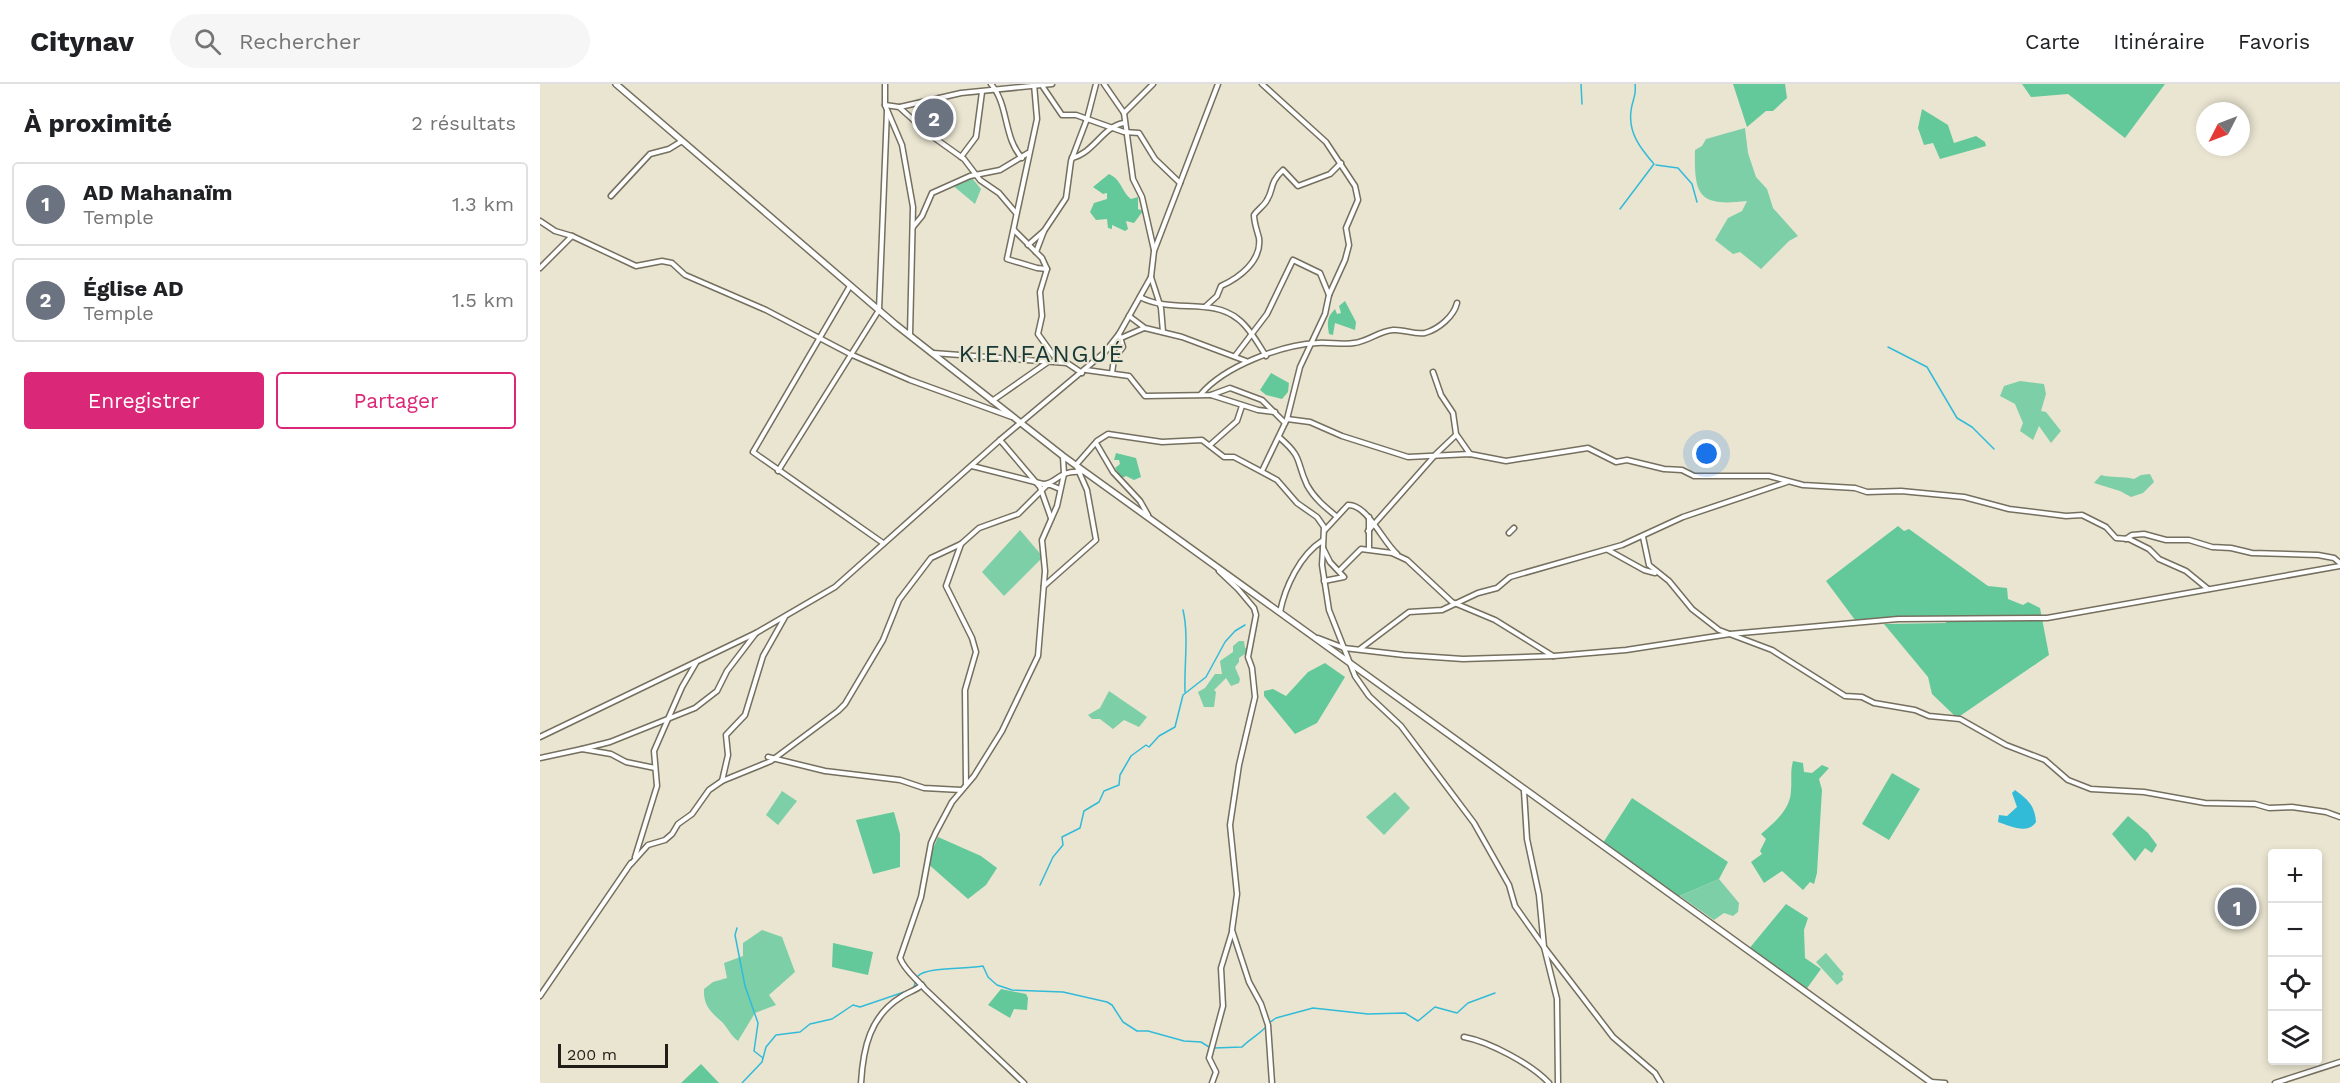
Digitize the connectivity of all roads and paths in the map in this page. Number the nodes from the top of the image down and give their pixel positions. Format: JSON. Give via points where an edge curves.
{"nodes":[{"id":1,"x":616,"y":84,"type":"edge"},
{"id":2,"x":885,"y":84,"type":"edge"},
{"id":3,"x":991,"y":84,"type":"edge"},
{"id":4,"x":1052,"y":84,"type":"edge"},
{"id":5,"x":1096,"y":84,"type":"edge"},
{"id":6,"x":1104,"y":84,"type":"edge"},
{"id":7,"x":1153,"y":84,"type":"edge"},
{"id":8,"x":1218,"y":84,"type":"edge"},
{"id":9,"x":1263,"y":84,"type":"edge"},
{"id":10,"x":1034,"y":85,"type":"edge"},
{"id":11,"x":1043,"y":87,"type":"junction"},
{"id":12,"x":996,"y":91,"type":"junction"},
{"id":13,"x":982,"y":92,"type":"junction"},
{"id":14,"x":885,"y":105,"type":"junction"},
{"id":15,"x":899,"y":107,"type":"junction"},
{"id":16,"x":887,"y":111,"type":"junction"},
{"id":17,"x":1124,"y":113,"type":"junction"},
{"id":18,"x":1088,"y":119,"type":"junction"},
{"id":19,"x":1124,"y":123,"type":"junction"},
{"id":20,"x":1113,"y":128,"type":"junction"},
{"id":21,"x":1124,"y":132,"type":"junction"},
{"id":22,"x":682,"y":141,"type":"junction"},
{"id":23,"x":1029,"y":152,"type":"junction"},
{"id":24,"x":961,"y":157,"type":"junction"},
{"id":25,"x":1023,"y":158,"type":"junction"},
{"id":26,"x":1072,"y":158,"type":"junction"},
{"id":27,"x":1341,"y":163,"type":"junction"},
{"id":28,"x":975,"y":175,"type":"junction"},
{"id":29,"x":1180,"y":183,"type":"junction"},
{"id":30,"x":611,"y":196,"type":"dead end"},
{"id":31,"x":1017,"y":213,"type":"junction"},
{"id":32,"x":540,"y":221,"type":"edge"},
{"id":33,"x":913,"y":227,"type":"junction"},
{"id":34,"x":1014,"y":230,"type":"junction"},
{"id":35,"x":1044,"y":231,"type":"junction"},
{"id":36,"x":572,"y":236,"type":"junction"},
{"id":37,"x":1028,"y":245,"type":"junction"},
{"id":38,"x":1154,"y":251,"type":"junction"},
{"id":39,"x":1036,"y":252,"type":"junction"},
{"id":40,"x":540,"y":268,"type":"edge"},
{"id":41,"x":1047,"y":268,"type":"junction"},
{"id":42,"x":1151,"y":277,"type":"junction"},
{"id":43,"x":850,"y":286,"type":"junction"},
{"id":44,"x":1329,"y":295,"type":"junction"},
{"id":45,"x":1140,"y":297,"type":"junction"},
{"id":46,"x":1457,"y":303,"type":"dead end"},
{"id":47,"x":1161,"y":306,"type":"junction"},
{"id":48,"x":1206,"y":306,"type":"junction"},
{"id":49,"x":879,"y":310,"type":"junction"},
{"id":50,"x":1129,"y":316,"type":"junction"},
{"id":51,"x":1145,"y":328,"type":"junction"},
{"id":52,"x":1163,"y":332,"type":"junction"},
{"id":53,"x":1251,"y":334,"type":"junction"},
{"id":54,"x":910,"y":336,"type":"junction"},
{"id":55,"x":1120,"y":336,"type":"junction"},
{"id":56,"x":820,"y":339,"type":"junction"},
{"id":57,"x":1309,"y":344,"type":"junction"},
{"id":58,"x":930,"y":352,"type":"junction"},
{"id":59,"x":850,"y":354,"type":"junction"},
{"id":60,"x":1235,"y":356,"type":"junction"},
{"id":61,"x":1266,"y":356,"type":"junction"},
{"id":62,"x":1049,"y":361,"type":"junction"},
{"id":63,"x":1247,"y":361,"type":"junction"},
{"id":64,"x":1067,"y":363,"type":"junction"},
{"id":65,"x":1084,"y":371,"type":"junction"},
{"id":66,"x":1433,"y":372,"type":"dead end"},
{"id":67,"x":1112,"y":373,"type":"junction"},
{"id":68,"x":1201,"y":394,"type":"junction"},
{"id":69,"x":1211,"y":395,"type":"junction"},
{"id":70,"x":992,"y":401,"type":"junction"},
{"id":71,"x":1242,"y":406,"type":"junction"},
{"id":72,"x":1275,"y":412,"type":"junction"},
{"id":73,"x":1015,"y":418,"type":"junction"},
{"id":74,"x":1286,"y":421,"type":"junction"},
{"id":75,"x":1020,"y":422,"type":"junction"},
{"id":76,"x":1456,"y":435,"type":"junction"},
{"id":77,"x":1279,"y":437,"type":"junction"},
{"id":78,"x":1000,"y":440,"type":"junction"},
{"id":79,"x":1096,"y":442,"type":"junction"},
{"id":80,"x":1210,"y":445,"type":"junction"},
{"id":81,"x":1436,"y":454,"type":"junction"},
{"id":82,"x":1470,"y":454,"type":"junction"},
{"id":83,"x":1063,"y":456,"type":"junction"},
{"id":84,"x":971,"y":465,"type":"junction"},
{"id":85,"x":1076,"y":465,"type":"junction"},
{"id":86,"x":778,"y":471,"type":"junction"},
{"id":87,"x":1262,"y":471,"type":"junction"},
{"id":88,"x":1064,"y":472,"type":"junction"},
{"id":89,"x":1083,"y":472,"type":"junction"},
{"id":90,"x":1787,"y":482,"type":"junction"},
{"id":91,"x":1036,"y":483,"type":"junction"},
{"id":92,"x":1048,"y":484,"type":"junction"},
{"id":93,"x":1060,"y":489,"type":"junction"},
{"id":94,"x":1042,"y":492,"type":"junction"},
{"id":95,"x":1148,"y":516,"type":"junction"},
{"id":96,"x":1336,"y":516,"type":"junction"},
{"id":97,"x":1370,"y":518,"type":"junction"},
{"id":98,"x":1051,"y":519,"type":"junction"},
{"id":99,"x":1379,"y":519,"type":"junction"},
{"id":100,"x":1373,"y":525,"type":"junction"},
{"id":101,"x":1514,"y":528,"type":"dead end"},
{"id":102,"x":1325,"y":530,"type":"junction"},
{"id":103,"x":1368,"y":531,"type":"junction"},
{"id":104,"x":1509,"y":533,"type":"dead end"},
{"id":105,"x":1642,"y":537,"type":"junction"},
{"id":106,"x":2126,"y":539,"type":"junction"},
{"id":107,"x":1322,"y":541,"type":"junction"},
{"id":108,"x":883,"y":543,"type":"junction"},
{"id":109,"x":961,"y":544,"type":"junction"},
{"id":110,"x":1323,"y":548,"type":"junction"},
{"id":111,"x":1369,"y":549,"type":"junction"},
{"id":112,"x":1608,"y":549,"type":"junction"},
{"id":113,"x":1398,"y":554,"type":"junction"},
{"id":114,"x":1207,"y":560,"type":"junction"},
{"id":115,"x":2340,"y":563,"type":"edge"},
{"id":116,"x":1339,"y":571,"type":"junction"},
{"id":117,"x":1658,"y":573,"type":"junction"},
{"id":118,"x":1324,"y":581,"type":"junction"},
{"id":119,"x":1043,"y":587,"type":"junction"},
{"id":120,"x":2208,"y":590,"type":"junction"},
{"id":121,"x":1456,"y":604,"type":"junction"},
{"id":122,"x":1280,"y":612,"type":"junction"},
{"id":123,"x":786,"y":615,"type":"junction"},
{"id":124,"x":756,"y":633,"type":"junction"},
{"id":125,"x":1730,"y":634,"type":"junction"},
{"id":126,"x":1312,"y":635,"type":"junction"},
{"id":127,"x":1342,"y":647,"type":"junction"},
{"id":128,"x":1359,"y":650,"type":"junction"},
{"id":129,"x":1554,"y":656,"type":"junction"},
{"id":130,"x":697,"y":661,"type":"junction"},
{"id":131,"x":1348,"y":662,"type":"junction"},
{"id":132,"x":670,"y":718,"type":"junction"},
{"id":133,"x":540,"y":736,"type":"edge"},
{"id":134,"x":582,"y":749,"type":"junction"},
{"id":135,"x":768,"y":757,"type":"dead end"},
{"id":136,"x":540,"y":758,"type":"edge"},
{"id":137,"x":774,"y":759,"type":"junction"},
{"id":138,"x":656,"y":768,"type":"junction"},
{"id":139,"x":722,"y":781,"type":"junction"},
{"id":140,"x":966,"y":785,"type":"junction"},
{"id":141,"x":961,"y":790,"type":"junction"},
{"id":142,"x":1524,"y":790,"type":"junction"},
{"id":143,"x":2340,"y":817,"type":"edge"},
{"id":144,"x":631,"y":864,"type":"junction"},
{"id":145,"x":1232,"y":930,"type":"junction"},
{"id":146,"x":1544,"y":947,"type":"junction"},
{"id":147,"x":921,"y":985,"type":"junction"},
{"id":148,"x":540,"y":996,"type":"edge"},
{"id":149,"x":1464,"y":1037,"type":"dead end"},
{"id":150,"x":2340,"y":1062,"type":"edge"},
{"id":151,"x":1214,"y":1082,"type":"edge"},
{"id":152,"x":861,"y":1083,"type":"edge"},
{"id":153,"x":1024,"y":1083,"type":"edge"},
{"id":154,"x":1272,"y":1083,"type":"edge"},
{"id":155,"x":1549,"y":1083,"type":"edge"},
{"id":156,"x":1558,"y":1083,"type":"edge"},
{"id":157,"x":1661,"y":1083,"type":"edge"},
{"id":158,"x":1931,"y":1083,"type":"edge"},
{"id":159,"x":1945,"y":1083,"type":"edge"},
{"id":160,"x":2275,"y":1083,"type":"edge"}],
"edges":[{"from":1,"to":22,"type":"main road"},
{"from":2,"to":14,"type":"street"},
{"from":3,"to":12,"type":"street"},
{"from":4,"to":11,"type":"street"},
{"from":5,"to":18,"type":"street"},
{"from":6,"to":17,"type":"street"},
{"from":7,"to":17,"type":"street"},
{"from":8,"to":29,"type":"street"},
{"from":9,"to":27,"type":"street","via":[[1312,128]]},
{"from":10,"to":11,"type":"street"},
{"from":10,"to":12,"type":"street"},
{"from":10,"to":23,"type":"street","via":[[1037,119]]},
{"from":11,"to":18,"type":"street","via":[[1060,114]]},
{"from":12,"to":13,"type":"street"},
{"from":12,"to":25,"type":"street","via":[[1011,142]]},
{"from":13,"to":15,"type":"street"},
{"from":13,"to":24,"type":"street","via":[[976,137]]},
{"from":14,"to":15,"type":"street"},
{"from":14,"to":16,"type":"street"},
{"from":15,"to":24,"type":"street"},
{"from":16,"to":33,"type":"street","via":[[902,145]]},
{"from":16,"to":49,"type":"street"},
{"from":17,"to":19,"type":"street"},
{"from":18,"to":20,"type":"street"},
{"from":18,"to":26,"type":"street"},
{"from":19,"to":20,"type":"street"},
{"from":19,"to":21,"type":"street"},
{"from":20,"to":21,"type":"street"},
{"from":20,"to":26,"type":"street","via":[[1086,154]]},
{"from":21,"to":29,"type":"street","via":[[1142,136],[1155,159]]},
{"from":21,"to":38,"type":"street"},
{"from":22,"to":30,"type":"street","via":[[650,154]]},
{"from":22,"to":43,"type":"main road"},
{"from":23,"to":25,"type":"street"},
{"from":23,"to":31,"type":"street"},
{"from":24,"to":28,"type":"street"},
{"from":25,"to":28,"type":"street","via":[[1000,170]]},
{"from":26,"to":35,"type":"street","via":[[1066,198]]},
{"from":27,"to":44,"type":"street","via":[[1357,189],[1358,200],[1346,228],[1350,241],[1345,260]]},
{"from":27,"to":48,"type":"street","via":[[1330,174],[1298,186],[1282,170],[1270,186],[1267,200],[1254,215],[1259,240],[1252,263],[1236,280],[1221,286]]},
{"from":28,"to":31,"type":"street"},
{"from":28,"to":33,"type":"street","via":[[929,195],[922,216]]},
{"from":29,"to":38,"type":"street"},
{"from":31,"to":34,"type":"street"},
{"from":32,"to":36,"type":"street"},
{"from":33,"to":54,"type":"street"},
{"from":34,"to":37,"type":"street"},
{"from":34,"to":41,"type":"street","via":[[1007,259]]},
{"from":35,"to":37,"type":"street"},
{"from":35,"to":39,"type":"street"},
{"from":36,"to":40,"type":"street"},
{"from":36,"to":56,"type":"street","via":[[636,266],[672,263],[685,275],[766,310]]},
{"from":37,"to":39,"type":"street"},
{"from":38,"to":42,"type":"street"},
{"from":39,"to":41,"type":"street"},
{"from":41,"to":64,"type":"street","via":[[1040,292],[1042,316],[1038,334],[1053,355]]},
{"from":42,"to":45,"type":"street"},
{"from":42,"to":47,"type":"street"},
{"from":43,"to":49,"type":"main road"},
{"from":43,"to":56,"type":"street"},
{"from":44,"to":53,"type":"street","via":[[1319,272],[1293,260],[1267,314]]},
{"from":44,"to":57,"type":"street","via":[[1325,314]]},
{"from":45,"to":47,"type":"street"},
{"from":45,"to":50,"type":"street"},
{"from":46,"to":57,"type":"street","via":[[1454,313],[1442,324],[1424,333],[1391,329],[1358,343]]},
{"from":47,"to":48,"type":"street"},
{"from":47,"to":52,"type":"street"},
{"from":48,"to":53,"type":"street","via":[[1238,318]]},
{"from":49,"to":54,"type":"main road"},
{"from":49,"to":59,"type":"street"},
{"from":50,"to":51,"type":"street"},
{"from":50,"to":55,"type":"street"},
{"from":51,"to":52,"type":"street"},
{"from":51,"to":55,"type":"street"},
{"from":52,"to":60,"type":"street"},
{"from":53,"to":60,"type":"street"},
{"from":53,"to":61,"type":"street"},
{"from":54,"to":58,"type":"main road"},
{"from":55,"to":65,"type":"street"},
{"from":55,"to":67,"type":"street","via":[[1123,347],[1114,359]]},
{"from":56,"to":59,"type":"street"},
{"from":56,"to":86,"type":"street","via":[[754,448],[756,456]]},
{"from":57,"to":61,"type":"street"},
{"from":57,"to":74,"type":"street"},
{"from":58,"to":62,"type":"street"},
{"from":58,"to":70,"type":"main road"},
{"from":59,"to":73,"type":"street"},
{"from":59,"to":86,"type":"street"},
{"from":60,"to":63,"type":"street"},
{"from":61,"to":63,"type":"street"},
{"from":62,"to":64,"type":"street"},
{"from":62,"to":70,"type":"street"},
{"from":63,"to":68,"type":"street"},
{"from":64,"to":65,"type":"street"},
{"from":65,"to":67,"type":"street"},
{"from":65,"to":75,"type":"street"},
{"from":66,"to":76,"type":"street","via":[[1452,410]]},
{"from":67,"to":68,"type":"street","via":[[1133,378],[1136,388],[1145,396]]},
{"from":68,"to":69,"type":"street"},
{"from":69,"to":71,"type":"street"},
{"from":69,"to":72,"type":"street","via":[[1230,388],[1262,400]]},
{"from":70,"to":73,"type":"main road"},
{"from":71,"to":72,"type":"street"},
{"from":71,"to":80,"type":"street","via":[[1237,421]]},
{"from":72,"to":74,"type":"street"},
{"from":73,"to":75,"type":"main road"},
{"from":74,"to":77,"type":"street"},
{"from":74,"to":81,"type":"street","via":[[1310,422],[1398,455]]},
{"from":75,"to":78,"type":"street"},
{"from":75,"to":83,"type":"main road"},
{"from":76,"to":81,"type":"street"},
{"from":76,"to":82,"type":"street"},
{"from":77,"to":87,"type":"street"},
{"from":77,"to":96,"type":"street","via":[[1298,456],[1306,483],[1318,500]]},
{"from":78,"to":84,"type":"street"},
{"from":78,"to":91,"type":"street"},
{"from":79,"to":80,"type":"street","via":[[1111,434],[1162,442],[1202,440]]},
{"from":79,"to":85,"type":"street"},
{"from":79,"to":95,"type":"street","via":[[1113,472],[1140,501]]},
{"from":80,"to":87,"type":"street","via":[[1224,457],[1234,457]]},
{"from":81,"to":82,"type":"street"},
{"from":81,"to":99,"type":"street"},
{"from":82,"to":90,"type":"street","via":[[1512,460],[1588,447],[1616,462],[1627,460],[1682,470],[1694,476],[1751,475]]},
{"from":83,"to":85,"type":"main road"},
{"from":83,"to":88,"type":"street"},
{"from":84,"to":91,"type":"street"},
{"from":84,"to":108,"type":"street"},
{"from":85,"to":89,"type":"main road"},
{"from":86,"to":108,"type":"street"},
{"from":87,"to":102,"type":"street","via":[[1317,517]]},
{"from":88,"to":89,"type":"street"},
{"from":88,"to":92,"type":"street"},
{"from":88,"to":93,"type":"street"},
{"from":89,"to":95,"type":"main road"},
{"from":89,"to":119,"type":"street","via":[[1096,540]]},
{"from":90,"to":105,"type":"street","via":[[1683,517]]},
{"from":90,"to":106,"type":"street","via":[[1867,492],[1964,496],[2009,509],[2066,516],[2082,514],[2106,527],[2116,538]]},
{"from":91,"to":92,"type":"street"},
{"from":91,"to":94,"type":"street"},
{"from":92,"to":93,"type":"street"},
{"from":92,"to":94,"type":"street"},
{"from":93,"to":98,"type":"street"},
{"from":94,"to":98,"type":"street"},
{"from":94,"to":109,"type":"street","via":[[1022,512],[979,528]]},
{"from":95,"to":114,"type":"main road"},
{"from":96,"to":97,"type":"street","via":[[1350,505],[1359,507]]},
{"from":96,"to":102,"type":"street"},
{"from":97,"to":99,"type":"street"},
{"from":97,"to":100,"type":"street"},
{"from":97,"to":103,"type":"street"},
{"from":98,"to":119,"type":"street","via":[[1042,540]]},
{"from":99,"to":100,"type":"street"},
{"from":100,"to":103,"type":"street"},
{"from":100,"to":113,"type":"street"},
{"from":101,"to":104,"type":"street"},
{"from":102,"to":107,"type":"street"},
{"from":103,"to":111,"type":"street"},
{"from":105,"to":112,"type":"street"},
{"from":105,"to":117,"type":"street","via":[[1646,559]]},
{"from":106,"to":115,"type":"street","via":[[2144,534],[2252,553],[2318,555]]},
{"from":106,"to":120,"type":"street","via":[[2186,571]]},
{"from":107,"to":110,"type":"street"},
{"from":107,"to":122,"type":"street","via":[[1309,552],[1294,575]]},
{"from":108,"to":123,"type":"street","via":[[836,587]]},
{"from":109,"to":137,"type":"street","via":[[931,558],[899,600],[883,640],[845,704]]},
{"from":109,"to":140,"type":"street","via":[[946,586],[976,652],[965,690]]},
{"from":110,"to":116,"type":"street"},
{"from":110,"to":118,"type":"street"},
{"from":111,"to":113,"type":"street"},
{"from":111,"to":116,"type":"street","via":[[1355,552]]},
{"from":112,"to":117,"type":"street","via":[[1644,570]]},
{"from":112,"to":121,"type":"street","via":[[1510,577],[1497,588]]},
{"from":113,"to":121,"type":"street"},
{"from":114,"to":122,"type":"main road"},
{"from":114,"to":145,"type":"street","via":[[1238,590],[1256,615],[1248,657],[1255,698],[1230,825],[1237,894]]},
{"from":115,"to":120,"type":"street"},
{"from":116,"to":118,"type":"street","via":[[1344,577]]},
{"from":117,"to":125,"type":"street","via":[[1670,581],[1692,609]]},
{"from":118,"to":127,"type":"street"},
{"from":119,"to":140,"type":"street","via":[[1038,656],[1007,723]]},
{"from":120,"to":125,"type":"street","via":[[2047,618],[1898,619]]},
{"from":121,"to":128,"type":"street","via":[[1435,612],[1406,613]]},
{"from":121,"to":129,"type":"street","via":[[1495,620]]},
{"from":122,"to":126,"type":"main road"},
{"from":123,"to":124,"type":"street"},
{"from":123,"to":139,"type":"street","via":[[763,656],[745,715],[726,735],[728,755]]},
{"from":124,"to":130,"type":"street"},
{"from":124,"to":132,"type":"street","via":[[717,691],[695,708]]},
{"from":125,"to":129,"type":"street"},
{"from":125,"to":143,"type":"street","via":[[1772,650],[1845,696],[1929,716],[1960,719],[2006,745],[2045,760],[2068,780],[2091,789],[2144,792],[2205,803],[2292,807]]},
{"from":126,"to":127,"type":"street"},
{"from":126,"to":131,"type":"main road"},
{"from":127,"to":128,"type":"street"},
{"from":127,"to":131,"type":"street"},
{"from":128,"to":129,"type":"street","via":[[1463,659]]},
{"from":130,"to":132,"type":"street"},
{"from":130,"to":133,"type":"street"},
{"from":131,"to":142,"type":"main road"},
{"from":131,"to":146,"type":"street","via":[[1369,696],[1401,726],[1474,823],[1509,885],[1515,906]]},
{"from":132,"to":134,"type":"street"},
{"from":132,"to":138,"type":"street","via":[[654,751]]},
{"from":134,"to":136,"type":"street"},
{"from":134,"to":138,"type":"street"},
{"from":135,"to":137,"type":"street"},
{"from":137,"to":139,"type":"street"},
{"from":137,"to":141,"type":"street","via":[[825,771],[900,780],[924,788]]},
{"from":138,"to":144,"type":"street","via":[[657,786]]},
{"from":139,"to":144,"type":"street","via":[[701,798],[692,814],[672,834],[648,845]]},
{"from":140,"to":141,"type":"street"},
{"from":141,"to":147,"type":"street","via":[[931,843],[921,897],[900,958]]},
{"from":142,"to":146,"type":"street","via":[[1527,839],[1540,902]]},
{"from":142,"to":158,"type":"main road"},
{"from":144,"to":148,"type":"street"},
{"from":145,"to":151,"type":"street","via":[[1221,968],[1223,1006],[1209,1058]]},
{"from":145,"to":154,"type":"street","via":[[1268,1025]]},
{"from":146,"to":156,"type":"street","via":[[1557,999]]},
{"from":146,"to":157,"type":"street","via":[[1613,1037],[1655,1073]]},
{"from":147,"to":152,"type":"street","via":[[881,1013],[868,1034]]},
{"from":147,"to":153,"type":"street"},
{"from":149,"to":155,"type":"street","via":[[1490,1045]]},
{"from":150,"to":160,"type":"street"},
{"from":158,"to":159,"type":"street"}]}
